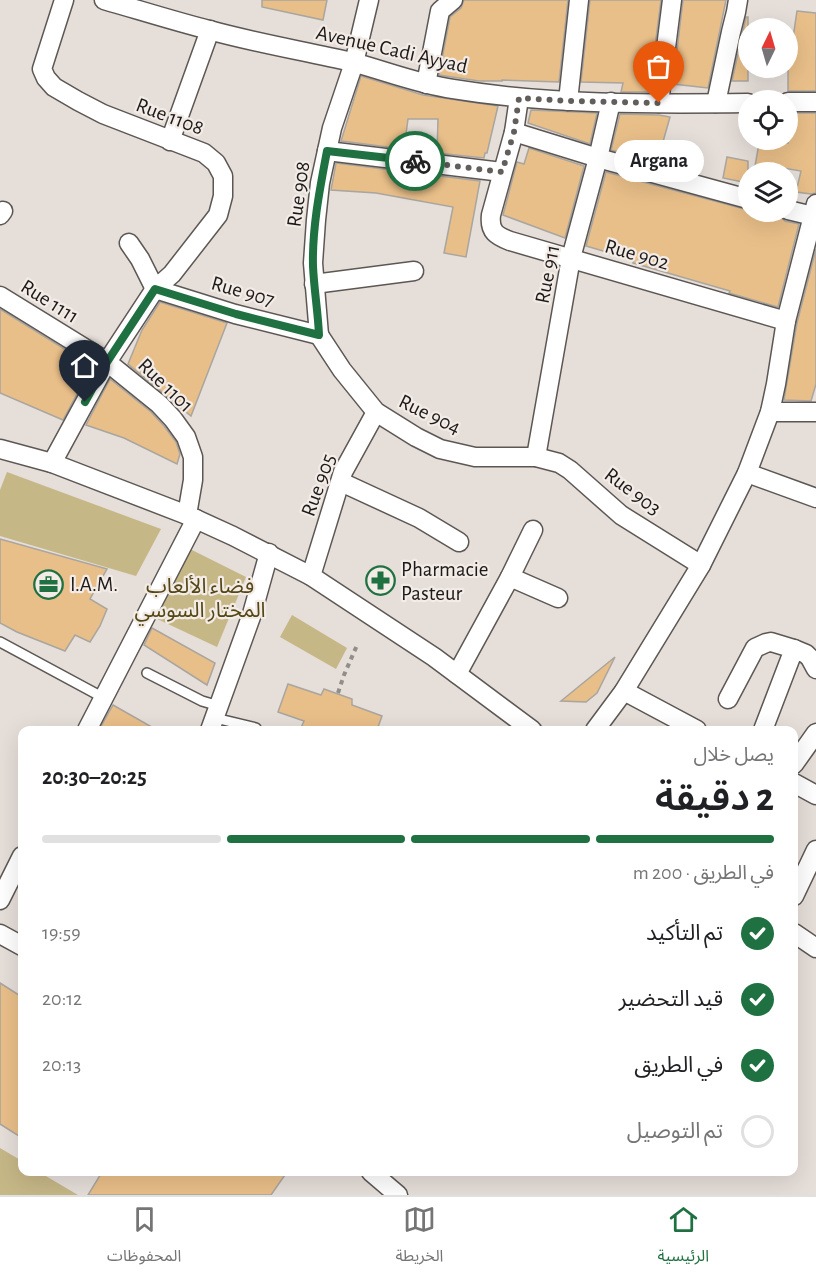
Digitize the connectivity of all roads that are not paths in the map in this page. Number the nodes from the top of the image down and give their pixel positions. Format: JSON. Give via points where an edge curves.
{"nodes":[{"id":1,"x":64,"y":0,"type":"edge"},
{"id":2,"x":104,"y":0,"type":"edge"},
{"id":3,"x":369,"y":0,"type":"edge"},
{"id":4,"x":453,"y":0,"type":"edge"},
{"id":5,"x":579,"y":0,"type":"edge"},
{"id":6,"x":672,"y":0,"type":"edge"},
{"id":7,"x":738,"y":0,"type":"edge"},
{"id":8,"x":210,"y":30,"type":"junction"},
{"id":9,"x":354,"y":63,"type":"junction"},
{"id":10,"x":426,"y":84,"type":"junction"},
{"id":11,"x":519,"y":98,"type":"junction"},
{"id":12,"x":568,"y":101,"type":"junction"},
{"id":13,"x":611,"y":102,"type":"junction"},
{"id":14,"x":798,"y":102,"type":"edge"},
{"id":15,"x":816,"y":102,"type":"edge"},
{"id":16,"x":659,"y":103,"type":"junction"},
{"id":17,"x":716,"y":103,"type":"junction"},
{"id":18,"x":738,"y":103,"type":"edge"},
{"id":19,"x":514,"y":132,"type":"junction"},
{"id":20,"x":170,"y":141,"type":"junction"},
{"id":21,"x":327,"y":151,"type":"junction"},
{"id":22,"x":598,"y":159,"type":"junction"},
{"id":23,"x":502,"y":172,"type":"junction"},
{"id":24,"x":738,"y":196,"type":"edge"},
{"id":25,"x":798,"y":210,"type":"edge"},
{"id":26,"x":814,"y":210,"type":"edge"},
{"id":27,"x":129,"y":243,"type":"dead end"},
{"id":28,"x":572,"y":258,"type":"junction"},
{"id":29,"x":414,"y":272,"type":"dead end"},
{"id":30,"x":314,"y":284,"type":"junction"},
{"id":31,"x":155,"y":289,"type":"junction"},
{"id":32,"x":0,"y":296,"type":"edge"},
{"id":33,"x":786,"y":321,"type":"junction"},
{"id":34,"x":319,"y":335,"type":"junction"},
{"id":35,"x":107,"y":362,"type":"junction"},
{"id":36,"x":815,"y":408,"type":"edge"},
{"id":37,"x":376,"y":412,"type":"junction"},
{"id":38,"x":770,"y":412,"type":"junction"},
{"id":39,"x":0,"y":449,"type":"edge"},
{"id":40,"x":536,"y":457,"type":"junction"},
{"id":41,"x":52,"y":463,"type":"junction"},
{"id":42,"x":747,"y":473,"type":"junction"},
{"id":43,"x":341,"y":482,"type":"junction"},
{"id":44,"x":816,"y":498,"type":"edge"},
{"id":45,"x":192,"y":517,"type":"junction"},
{"id":46,"x":533,"y":530,"type":"dead end"},
{"id":47,"x":459,"y":542,"type":"dead end"},
{"id":48,"x":269,"y":553,"type":"junction"},
{"id":49,"x":701,"y":565,"type":"junction"},
{"id":50,"x":311,"y":576,"type":"junction"},
{"id":51,"x":510,"y":577,"type":"junction"},
{"id":52,"x":558,"y":598,"type":"dead end"},
{"id":53,"x":0,"y":642,"type":"edge"},
{"id":54,"x":794,"y":649,"type":"junction"},
{"id":55,"x":816,"y":669,"type":"edge"},
{"id":56,"x":147,"y":673,"type":"dead end"},
{"id":57,"x":457,"y":674,"type":"junction"},
{"id":58,"x":624,"y":692,"type":"junction"},
{"id":59,"x":104,"y":698,"type":"junction"},
{"id":60,"x":728,"y":699,"type":"dead end"},
{"id":61,"x":215,"y":718,"type":"edge"},
{"id":62,"x":89,"y":726,"type":"edge"},
{"id":63,"x":248,"y":726,"type":"edge"},
{"id":64,"x":527,"y":726,"type":"edge"},
{"id":65,"x":598,"y":726,"type":"edge"},
{"id":66,"x":689,"y":726,"type":"edge"},
{"id":67,"x":765,"y":726,"type":"edge"},
{"id":68,"x":816,"y":733,"type":"edge"},
{"id":69,"x":798,"y":758,"type":"edge"},
{"id":70,"x":798,"y":785,"type":"edge"},
{"id":71,"x":816,"y":795,"type":"edge"},
{"id":72,"x":816,"y":850,"type":"edge"},
{"id":73,"x":18,"y":864,"type":"edge"},
{"id":74,"x":798,"y":888,"type":"edge"},
{"id":75,"x":0,"y":900,"type":"edge"},
{"id":76,"x":0,"y":934,"type":"edge"},
{"id":77,"x":798,"y":936,"type":"edge"},
{"id":78,"x":18,"y":944,"type":"edge"},
{"id":79,"x":816,"y":948,"type":"edge"},
{"id":80,"x":376,"y":1176,"type":"edge"},
{"id":81,"x":398,"y":1195,"type":"edge"}],
"edges":[{"from":1,"to":20,"type":"street","name":"Rue 1108","via":[[42,69],[46,78],[54,87],[103,114]]},
{"from":2,"to":8,"type":"street","name":"Avenue Cadi Ayyad"},
{"from":3,"to":9,"type":"street","name":"Rue 908"},
{"from":4,"to":10,"type":"street","via":[[440,11]]},
{"from":5,"to":12,"type":"street"},
{"from":6,"to":16,"type":"street"},
{"from":7,"to":17,"type":"street"},
{"from":8,"to":9,"type":"street","name":"Avenue Cadi Ayyad"},
{"from":8,"to":20,"type":"street"},
{"from":9,"to":10,"type":"street","name":"Avenue Cadi Ayyad"},
{"from":9,"to":21,"type":"street","name":"Rue 908"},
{"from":10,"to":11,"type":"street","name":"Avenue Cadi Ayyad"},
{"from":11,"to":12,"type":"street","name":"Avenue Cadi Ayyad"},
{"from":11,"to":19,"type":"street"},
{"from":12,"to":13,"type":"street","name":"Avenue Cadi Ayyad"},
{"from":13,"to":16,"type":"street","name":"Avenue Cadi Ayyad"},
{"from":13,"to":22,"type":"street","name":"Rue 911"},
{"from":14,"to":15,"type":"street"},
{"from":16,"to":17,"type":"street","name":"Avenue Cadi Ayyad"},
{"from":17,"to":18,"type":"street","name":"Avenue Cadi Ayyad"},
{"from":19,"to":22,"type":"street"},
{"from":19,"to":23,"type":"street"},
{"from":20,"to":31,"type":"street","name":"Rue 1108","via":[[204,153],[216,163],[223,176],[223,196],[218,215],[172,274]]},
{"from":21,"to":23,"type":"street"},
{"from":21,"to":30,"type":"street","name":"Rue 908","via":[[316,220]]},
{"from":22,"to":24,"type":"street"},
{"from":22,"to":28,"type":"street","name":"Rue 911"},
{"from":23,"to":28,"type":"street","name":"Rue 902","via":[[491,226],[500,237],[510,241]]},
{"from":25,"to":26,"type":"street"},
{"from":26,"to":33,"type":"street"},
{"from":27,"to":31,"type":"street"},
{"from":28,"to":33,"type":"street","name":"Rue 902"},
{"from":28,"to":40,"type":"street","name":"Rue 911"},
{"from":29,"to":30,"type":"street"},
{"from":30,"to":34,"type":"street","name":"Rue 908"},
{"from":31,"to":34,"type":"street","name":"Rue 907"},
{"from":31,"to":35,"type":"street"},
{"from":32,"to":35,"type":"street","name":"Rue 1111"},
{"from":33,"to":38,"type":"street"},
{"from":34,"to":37,"type":"street","name":"Rue 904"},
{"from":35,"to":41,"type":"street"},
{"from":35,"to":45,"type":"street","name":"Rue 1101","via":[[159,404],[186,437],[194,470]]},
{"from":36,"to":38,"type":"street"},
{"from":37,"to":40,"type":"street","name":"Rue 904","via":[[440,449],[475,457]]},
{"from":37,"to":43,"type":"street","name":"Rue 905"},
{"from":38,"to":42,"type":"street"},
{"from":39,"to":41,"type":"street"},
{"from":40,"to":49,"type":"street","name":"Rue 903","via":[[570,470],[621,515]]},
{"from":41,"to":45,"type":"street"},
{"from":42,"to":44,"type":"street"},
{"from":42,"to":49,"type":"street"},
{"from":43,"to":47,"type":"street","via":[[419,518]]},
{"from":43,"to":50,"type":"street","name":"Rue 905"},
{"from":45,"to":48,"type":"street"},
{"from":45,"to":59,"type":"street","name":"Rue 1101"},
{"from":46,"to":51,"type":"street"},
{"from":48,"to":50,"type":"street"},
{"from":48,"to":61,"type":"street"},
{"from":49,"to":58,"type":"street"},
{"from":50,"to":57,"type":"street"},
{"from":51,"to":52,"type":"street"},
{"from":51,"to":57,"type":"street"},
{"from":53,"to":59,"type":"lane"},
{"from":54,"to":55,"type":"street","via":[[806,654]]},
{"from":54,"to":60,"type":"street","via":[[771,642],[755,648]]},
{"from":54,"to":67,"type":"street"},
{"from":56,"to":61,"type":"lane","via":[[202,701]]},
{"from":57,"to":64,"type":"street"},
{"from":58,"to":65,"type":"street"},
{"from":58,"to":66,"type":"street"},
{"from":59,"to":62,"type":"street","name":"Rue 1101"},
{"from":61,"to":63,"type":"lane"},
{"from":68,"to":69,"type":"street"},
{"from":70,"to":71,"type":"street"},
{"from":72,"to":74,"type":"street"},
{"from":73,"to":75,"type":"street"},
{"from":76,"to":78,"type":"street"},
{"from":77,"to":79,"type":"street"},
{"from":80,"to":81,"type":"street"}]}
